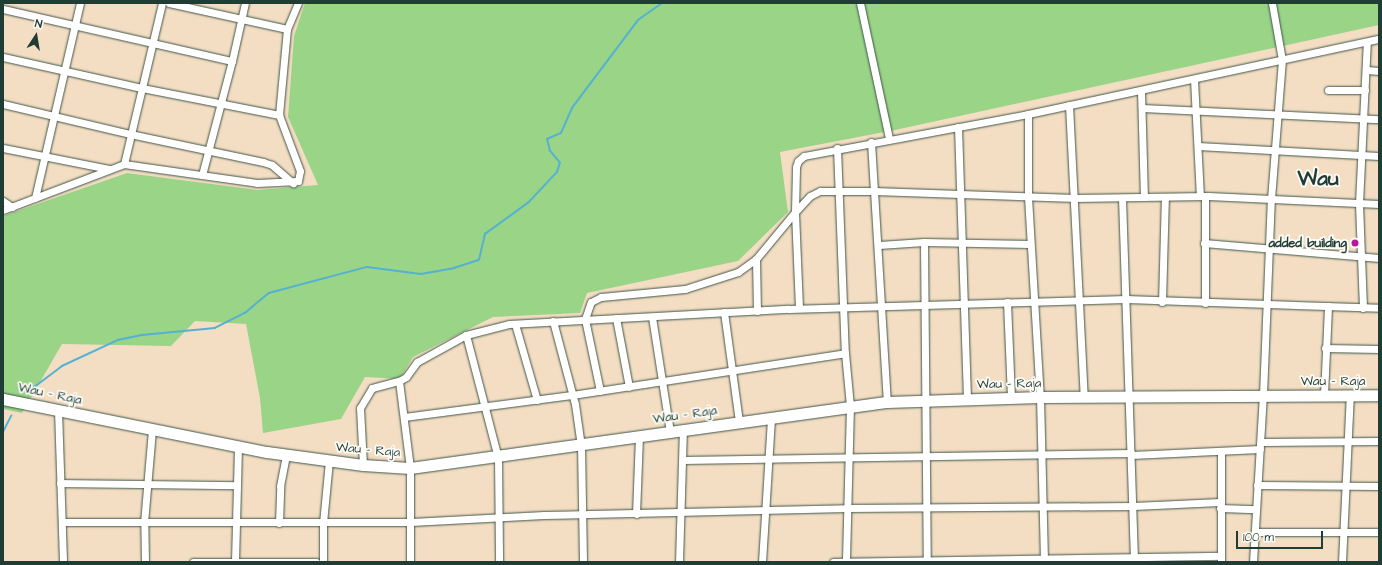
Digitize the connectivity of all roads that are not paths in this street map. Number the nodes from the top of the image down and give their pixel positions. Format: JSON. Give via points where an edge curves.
{"nodes":[{"id":1,"x":80,"y":3,"type":"edge"},
{"id":2,"x":162,"y":3,"type":"edge"},
{"id":3,"x":169,"y":3,"type":"edge"},
{"id":4,"x":245,"y":3,"type":"edge"},
{"id":5,"x":298,"y":3,"type":"edge"},
{"id":6,"x":860,"y":3,"type":"edge"},
{"id":7,"x":1272,"y":3,"type":"edge"},
{"id":8,"x":3,"y":9,"type":"edge"},
{"id":9,"x":242,"y":18,"type":"junction"},
{"id":10,"x":76,"y":24,"type":"junction"},
{"id":11,"x":287,"y":29,"type":"junction"},
{"id":12,"x":1379,"y":39,"type":"edge"},
{"id":13,"x":1367,"y":42,"type":"junction"},
{"id":14,"x":153,"y":44,"type":"junction"},
{"id":15,"x":3,"y":56,"type":"edge"},
{"id":16,"x":1282,"y":60,"type":"junction"},
{"id":17,"x":232,"y":61,"type":"junction"},
{"id":18,"x":64,"y":70,"type":"junction"},
{"id":19,"x":1367,"y":70,"type":"junction"},
{"id":20,"x":1379,"y":71,"type":"edge"},
{"id":21,"x":1194,"y":79,"type":"junction"},
{"id":22,"x":142,"y":88,"type":"junction"},
{"id":23,"x":1141,"y":90,"type":"junction"},
{"id":24,"x":1328,"y":90,"type":"dead end"},
{"id":25,"x":1365,"y":90,"type":"junction"},
{"id":26,"x":3,"y":104,"type":"edge"},
{"id":27,"x":221,"y":105,"type":"junction"},
{"id":28,"x":1069,"y":105,"type":"junction"},
{"id":29,"x":1142,"y":108,"type":"junction"},
{"id":30,"x":1196,"y":109,"type":"junction"},
{"id":31,"x":1028,"y":114,"type":"junction"},
{"id":32,"x":1279,"y":114,"type":"junction"},
{"id":33,"x":54,"y":115,"type":"junction"},
{"id":34,"x":279,"y":115,"type":"junction"},
{"id":35,"x":1364,"y":118,"type":"junction"},
{"id":36,"x":1379,"y":119,"type":"edge"},
{"id":37,"x":958,"y":127,"type":"junction"},
{"id":38,"x":130,"y":134,"type":"junction"},
{"id":39,"x":889,"y":138,"type":"junction"},
{"id":40,"x":871,"y":142,"type":"junction"},
{"id":41,"x":1198,"y":146,"type":"junction"},
{"id":42,"x":3,"y":148,"type":"edge"},
{"id":43,"x":837,"y":148,"type":"junction"},
{"id":44,"x":1276,"y":150,"type":"junction"},
{"id":45,"x":209,"y":152,"type":"junction"},
{"id":46,"x":1361,"y":155,"type":"junction"},
{"id":47,"x":1379,"y":156,"type":"edge"},
{"id":48,"x":44,"y":157,"type":"junction"},
{"id":49,"x":124,"y":164,"type":"junction"},
{"id":50,"x":110,"y":169,"type":"junction"},
{"id":51,"x":202,"y":174,"type":"junction"},
{"id":52,"x":293,"y":183,"type":"junction"},
{"id":53,"x":874,"y":190,"type":"junction"},
{"id":54,"x":837,"y":191,"type":"junction"},
{"id":55,"x":962,"y":193,"type":"junction"},
{"id":56,"x":1202,"y":196,"type":"junction"},
{"id":57,"x":1028,"y":197,"type":"junction"},
{"id":58,"x":1144,"y":197,"type":"junction"},
{"id":59,"x":1165,"y":197,"type":"junction"},
{"id":60,"x":35,"y":198,"type":"junction"},
{"id":61,"x":1075,"y":198,"type":"junction"},
{"id":62,"x":1122,"y":198,"type":"junction"},
{"id":63,"x":1271,"y":199,"type":"junction"},
{"id":64,"x":3,"y":201,"type":"edge"},
{"id":65,"x":1359,"y":203,"type":"junction"},
{"id":66,"x":1379,"y":204,"type":"edge"},
{"id":67,"x":12,"y":207,"type":"junction"},
{"id":68,"x":3,"y":210,"type":"edge"},
{"id":69,"x":796,"y":212,"type":"junction"},
{"id":70,"x":924,"y":242,"type":"junction"},
{"id":71,"x":963,"y":243,"type":"junction"},
{"id":72,"x":1204,"y":243,"type":"junction"},
{"id":73,"x":1030,"y":244,"type":"junction"},
{"id":74,"x":879,"y":245,"type":"junction"},
{"id":75,"x":1268,"y":247,"type":"junction"},
{"id":76,"x":1361,"y":256,"type":"junction"},
{"id":77,"x":1379,"y":258,"type":"edge"},
{"id":78,"x":756,"y":259,"type":"junction"},
{"id":79,"x":1126,"y":299,"type":"junction"},
{"id":80,"x":1079,"y":300,"type":"junction"},
{"id":81,"x":1034,"y":301,"type":"junction"},
{"id":82,"x":1007,"y":302,"type":"junction"},
{"id":83,"x":1162,"y":302,"type":"junction"},
{"id":84,"x":964,"y":303,"type":"junction"},
{"id":85,"x":1204,"y":303,"type":"junction"},
{"id":86,"x":1265,"y":304,"type":"junction"},
{"id":87,"x":924,"y":305,"type":"junction"},
{"id":88,"x":880,"y":306,"type":"junction"},
{"id":89,"x":1328,"y":306,"type":"junction"},
{"id":90,"x":844,"y":307,"type":"junction"},
{"id":91,"x":799,"y":308,"type":"junction"},
{"id":92,"x":1363,"y":308,"type":"junction"},
{"id":93,"x":1379,"y":308,"type":"edge"},
{"id":94,"x":757,"y":311,"type":"junction"},
{"id":95,"x":724,"y":312,"type":"junction"},
{"id":96,"x":652,"y":317,"type":"junction"},
{"id":97,"x":616,"y":318,"type":"junction"},
{"id":98,"x":585,"y":319,"type":"junction"},
{"id":99,"x":552,"y":321,"type":"junction"},
{"id":100,"x":515,"y":324,"type":"junction"},
{"id":101,"x":466,"y":335,"type":"junction"},
{"id":102,"x":1325,"y":348,"type":"junction"},
{"id":103,"x":1379,"y":349,"type":"edge"},
{"id":104,"x":845,"y":353,"type":"junction"},
{"id":105,"x":732,"y":370,"type":"junction"},
{"id":106,"x":399,"y":381,"type":"junction"},
{"id":107,"x":663,"y":382,"type":"junction"},
{"id":108,"x":629,"y":387,"type":"junction"},
{"id":109,"x":600,"y":391,"type":"junction"},
{"id":110,"x":572,"y":395,"type":"junction"},
{"id":111,"x":1263,"y":395,"type":"junction"},
{"id":112,"x":1324,"y":395,"type":"junction"},
{"id":113,"x":1350,"y":395,"type":"junction"},
{"id":114,"x":1379,"y":395,"type":"edge"},
{"id":115,"x":1040,"y":397,"type":"junction"},
{"id":116,"x":1084,"y":397,"type":"junction"},
{"id":117,"x":1130,"y":397,"type":"junction"},
{"id":118,"x":966,"y":398,"type":"junction"},
{"id":119,"x":1011,"y":398,"type":"junction"},
{"id":120,"x":3,"y":399,"type":"edge"},
{"id":121,"x":537,"y":400,"type":"junction"},
{"id":122,"x":925,"y":400,"type":"junction"},
{"id":123,"x":887,"y":402,"type":"junction"},
{"id":124,"x":486,"y":406,"type":"junction"},
{"id":125,"x":850,"y":406,"type":"junction"},
{"id":126,"x":58,"y":410,"type":"junction"},
{"id":127,"x":404,"y":417,"type":"junction"},
{"id":128,"x":771,"y":417,"type":"junction"},
{"id":129,"x":739,"y":422,"type":"junction"},
{"id":130,"x":152,"y":430,"type":"junction"},
{"id":131,"x":683,"y":430,"type":"junction"},
{"id":132,"x":670,"y":432,"type":"junction"},
{"id":133,"x":639,"y":436,"type":"junction"},
{"id":134,"x":1348,"y":441,"type":"junction"},
{"id":135,"x":1379,"y":441,"type":"edge"},
{"id":136,"x":1261,"y":445,"type":"junction"},
{"id":137,"x":238,"y":446,"type":"junction"},
{"id":138,"x":581,"y":446,"type":"junction"},
{"id":139,"x":1221,"y":451,"type":"junction"},
{"id":140,"x":1042,"y":454,"type":"junction"},
{"id":141,"x":1131,"y":454,"type":"junction"},
{"id":142,"x":286,"y":455,"type":"junction"},
{"id":143,"x":926,"y":456,"type":"junction"},
{"id":144,"x":849,"y":457,"type":"junction"},
{"id":145,"x":498,"y":458,"type":"junction"},
{"id":146,"x":768,"y":459,"type":"junction"},
{"id":147,"x":683,"y":460,"type":"junction"},
{"id":148,"x":329,"y":461,"type":"junction"},
{"id":149,"x":363,"y":465,"type":"junction"},
{"id":150,"x":410,"y":468,"type":"junction"},
{"id":151,"x":60,"y":483,"type":"junction"},
{"id":152,"x":147,"y":483,"type":"junction"},
{"id":153,"x":236,"y":485,"type":"junction"},
{"id":154,"x":1257,"y":485,"type":"junction"},
{"id":155,"x":1345,"y":486,"type":"junction"},
{"id":156,"x":1379,"y":486,"type":"edge"},
{"id":157,"x":1220,"y":505,"type":"junction"},
{"id":158,"x":1133,"y":506,"type":"junction"},
{"id":159,"x":1043,"y":507,"type":"junction"},
{"id":160,"x":848,"y":508,"type":"junction"},
{"id":161,"x":926,"y":508,"type":"junction"},
{"id":162,"x":1256,"y":508,"type":"junction"},
{"id":163,"x":765,"y":510,"type":"junction"},
{"id":164,"x":681,"y":513,"type":"junction"},
{"id":165,"x":636,"y":514,"type":"junction"},
{"id":166,"x":584,"y":515,"type":"junction"},
{"id":167,"x":499,"y":516,"type":"junction"},
{"id":168,"x":62,"y":522,"type":"junction"},
{"id":169,"x":235,"y":522,"type":"junction"},
{"id":170,"x":411,"y":522,"type":"junction"},
{"id":171,"x":144,"y":523,"type":"junction"},
{"id":172,"x":279,"y":523,"type":"junction"},
{"id":173,"x":323,"y":523,"type":"junction"},
{"id":174,"x":1255,"y":532,"type":"junction"},
{"id":175,"x":1342,"y":532,"type":"junction"},
{"id":176,"x":1379,"y":532,"type":"edge"},
{"id":177,"x":1221,"y":559,"type":"edge"},
{"id":178,"x":1134,"y":560,"type":"edge"},
{"id":179,"x":927,"y":561,"type":"edge"},
{"id":180,"x":997,"y":561,"type":"edge"},
{"id":181,"x":1044,"y":561,"type":"edge"},
{"id":182,"x":62,"y":562,"type":"edge"},
{"id":183,"x":145,"y":562,"type":"edge"},
{"id":184,"x":193,"y":562,"type":"edge"},
{"id":185,"x":235,"y":562,"type":"edge"},
{"id":186,"x":316,"y":562,"type":"edge"},
{"id":187,"x":323,"y":562,"type":"edge"},
{"id":188,"x":410,"y":562,"type":"edge"},
{"id":189,"x":499,"y":562,"type":"edge"},
{"id":190,"x":583,"y":562,"type":"edge"},
{"id":191,"x":679,"y":562,"type":"edge"},
{"id":192,"x":762,"y":562,"type":"edge"},
{"id":193,"x":833,"y":562,"type":"edge"},
{"id":194,"x":846,"y":562,"type":"edge"},
{"id":195,"x":1253,"y":562,"type":"edge"},
{"id":196,"x":1342,"y":562,"type":"edge"}],
"edges":[{"from":1,"to":10,"type":"street"},
{"from":2,"to":14,"type":"street"},
{"from":3,"to":9,"type":"street"},
{"from":4,"to":9,"type":"street"},
{"from":5,"to":11,"type":"street"},
{"from":6,"to":39,"type":"street"},
{"from":7,"to":16,"type":"street"},
{"from":8,"to":10,"type":"street"},
{"from":9,"to":11,"type":"street"},
{"from":9,"to":17,"type":"street"},
{"from":10,"to":14,"type":"street"},
{"from":10,"to":18,"type":"street"},
{"from":11,"to":34,"type":"street"},
{"from":12,"to":13,"type":"street"},
{"from":13,"to":16,"type":"street"},
{"from":13,"to":19,"type":"street"},
{"from":14,"to":17,"type":"street"},
{"from":14,"to":22,"type":"street"},
{"from":15,"to":18,"type":"street"},
{"from":16,"to":21,"type":"street"},
{"from":16,"to":32,"type":"street"},
{"from":17,"to":27,"type":"street"},
{"from":18,"to":22,"type":"street"},
{"from":18,"to":33,"type":"street"},
{"from":19,"to":20,"type":"street"},
{"from":19,"to":25,"type":"street"},
{"from":21,"to":23,"type":"street"},
{"from":21,"to":30,"type":"street"},
{"from":22,"to":27,"type":"street"},
{"from":22,"to":38,"type":"street"},
{"from":23,"to":28,"type":"street"},
{"from":23,"to":29,"type":"street"},
{"from":24,"to":25,"type":"street"},
{"from":25,"to":35,"type":"street"},
{"from":26,"to":33,"type":"street"},
{"from":27,"to":34,"type":"street"},
{"from":27,"to":45,"type":"street"},
{"from":28,"to":31,"type":"street"},
{"from":28,"to":61,"type":"street"},
{"from":29,"to":30,"type":"street"},
{"from":29,"to":58,"type":"street"},
{"from":30,"to":32,"type":"street"},
{"from":30,"to":41,"type":"street"},
{"from":31,"to":37,"type":"street"},
{"from":31,"to":57,"type":"street"},
{"from":32,"to":35,"type":"street"},
{"from":32,"to":44,"type":"street"},
{"from":33,"to":38,"type":"street"},
{"from":33,"to":48,"type":"street"},
{"from":34,"to":52,"type":"street","via":[[300,171],[298,181]]},
{"from":35,"to":36,"type":"street"},
{"from":35,"to":46,"type":"street"},
{"from":37,"to":39,"type":"street"},
{"from":37,"to":55,"type":"street"},
{"from":38,"to":45,"type":"street"},
{"from":38,"to":49,"type":"street"},
{"from":39,"to":40,"type":"street"},
{"from":40,"to":43,"type":"street"},
{"from":40,"to":53,"type":"street"},
{"from":41,"to":44,"type":"street"},
{"from":41,"to":56,"type":"street"},
{"from":42,"to":48,"type":"street"},
{"from":43,"to":54,"type":"street"},
{"from":43,"to":69,"type":"street","via":[[812,153],[798,161],[794,189]]},
{"from":44,"to":46,"type":"street"},
{"from":44,"to":63,"type":"street"},
{"from":45,"to":51,"type":"street"},
{"from":45,"to":52,"type":"street","via":[[272,165]]},
{"from":46,"to":47,"type":"street"},
{"from":46,"to":65,"type":"street"},
{"from":48,"to":50,"type":"street"},
{"from":48,"to":60,"type":"street"},
{"from":49,"to":50,"type":"street"},
{"from":49,"to":51,"type":"street"},
{"from":50,"to":60,"type":"street"},
{"from":51,"to":52,"type":"street","via":[[257,183]]},
{"from":53,"to":54,"type":"street"},
{"from":53,"to":55,"type":"street"},
{"from":53,"to":74,"type":"street"},
{"from":54,"to":69,"type":"street","via":[[820,192],[810,196]]},
{"from":54,"to":90,"type":"street"},
{"from":55,"to":57,"type":"street"},
{"from":55,"to":71,"type":"street"},
{"from":56,"to":59,"type":"street"},
{"from":56,"to":63,"type":"street"},
{"from":56,"to":72,"type":"street"},
{"from":57,"to":61,"type":"street"},
{"from":57,"to":73,"type":"street"},
{"from":58,"to":59,"type":"street"},
{"from":58,"to":62,"type":"street"},
{"from":59,"to":83,"type":"street"},
{"from":60,"to":67,"type":"street"},
{"from":61,"to":62,"type":"street"},
{"from":61,"to":80,"type":"street"},
{"from":62,"to":79,"type":"street"},
{"from":63,"to":65,"type":"street"},
{"from":63,"to":75,"type":"street"},
{"from":64,"to":67,"type":"street"},
{"from":65,"to":66,"type":"street"},
{"from":65,"to":76,"type":"street"},
{"from":67,"to":68,"type":"street"},
{"from":69,"to":78,"type":"street"},
{"from":69,"to":91,"type":"street"},
{"from":70,"to":71,"type":"street"},
{"from":70,"to":74,"type":"street"},
{"from":70,"to":87,"type":"street"},
{"from":71,"to":73,"type":"street"},
{"from":71,"to":84,"type":"street"},
{"from":72,"to":75,"type":"street"},
{"from":72,"to":85,"type":"street"},
{"from":73,"to":81,"type":"street"},
{"from":74,"to":88,"type":"street"},
{"from":75,"to":76,"type":"street"},
{"from":75,"to":86,"type":"street"},
{"from":76,"to":77,"type":"street"},
{"from":76,"to":92,"type":"street"},
{"from":78,"to":94,"type":"street"},
{"from":78,"to":98,"type":"street","via":[[738,272],[685,289],[601,297],[588,306]]},
{"from":79,"to":80,"type":"street"},
{"from":79,"to":83,"type":"street"},
{"from":79,"to":117,"type":"street"},
{"from":80,"to":81,"type":"street"},
{"from":80,"to":116,"type":"street"},
{"from":81,"to":82,"type":"street"},
{"from":81,"to":115,"type":"street"},
{"from":82,"to":84,"type":"street"},
{"from":82,"to":119,"type":"street"},
{"from":83,"to":85,"type":"street"},
{"from":84,"to":87,"type":"street"},
{"from":84,"to":118,"type":"street"},
{"from":85,"to":86,"type":"street"},
{"from":86,"to":89,"type":"street"},
{"from":86,"to":111,"type":"street"},
{"from":87,"to":88,"type":"street"},
{"from":87,"to":122,"type":"street"},
{"from":88,"to":90,"type":"street"},
{"from":88,"to":123,"type":"street"},
{"from":89,"to":92,"type":"street"},
{"from":89,"to":102,"type":"street"},
{"from":90,"to":91,"type":"street"},
{"from":90,"to":104,"type":"street"},
{"from":91,"to":94,"type":"street"},
{"from":92,"to":93,"type":"street"},
{"from":94,"to":95,"type":"street"},
{"from":95,"to":96,"type":"street"},
{"from":95,"to":105,"type":"street"},
{"from":96,"to":97,"type":"street"},
{"from":96,"to":107,"type":"street"},
{"from":97,"to":98,"type":"street"},
{"from":97,"to":108,"type":"street"},
{"from":98,"to":99,"type":"street"},
{"from":98,"to":109,"type":"street"},
{"from":99,"to":100,"type":"street"},
{"from":99,"to":110,"type":"street"},
{"from":100,"to":101,"type":"street","via":[[488,327]]},
{"from":100,"to":121,"type":"street"},
{"from":101,"to":106,"type":"street","via":[[417,362],[406,377]]},
{"from":101,"to":124,"type":"street"},
{"from":102,"to":103,"type":"street"},
{"from":102,"to":112,"type":"street"},
{"from":104,"to":105,"type":"street"},
{"from":104,"to":125,"type":"street"},
{"from":105,"to":107,"type":"street"},
{"from":105,"to":129,"type":"street"},
{"from":106,"to":127,"type":"street"},
{"from":106,"to":149,"type":"street","via":[[372,388],[360,408]]},
{"from":107,"to":108,"type":"street"},
{"from":107,"to":132,"type":"street"},
{"from":108,"to":109,"type":"street"},
{"from":109,"to":110,"type":"street"},
{"from":110,"to":121,"type":"street"},
{"from":110,"to":138,"type":"street"},
{"from":111,"to":112,"type":"main road","name":"Wau - Raja"},
{"from":111,"to":117,"type":"main road","name":"Wau - Raja"},
{"from":111,"to":136,"type":"street"},
{"from":112,"to":113,"type":"main road","name":"Wau - Raja"},
{"from":113,"to":114,"type":"main road","name":"Wau - Raja"},
{"from":113,"to":134,"type":"street"},
{"from":115,"to":116,"type":"main road","name":"Wau - Raja"},
{"from":115,"to":119,"type":"main road","name":"Wau - Raja"},
{"from":115,"to":140,"type":"street"},
{"from":116,"to":117,"type":"main road","name":"Wau - Raja"},
{"from":117,"to":141,"type":"street"},
{"from":118,"to":119,"type":"main road","name":"Wau - Raja"},
{"from":118,"to":122,"type":"main road","name":"Wau - Raja"},
{"from":120,"to":126,"type":"main road","name":"Wau - Raja"},
{"from":121,"to":124,"type":"street"},
{"from":122,"to":123,"type":"main road","name":"Wau - Raja"},
{"from":122,"to":143,"type":"street"},
{"from":123,"to":125,"type":"main road","name":"Wau - Raja"},
{"from":124,"to":127,"type":"street"},
{"from":124,"to":145,"type":"street"},
{"from":125,"to":128,"type":"main road","name":"Wau - Raja"},
{"from":125,"to":144,"type":"street"},
{"from":126,"to":130,"type":"main road","name":"Wau - Raja"},
{"from":126,"to":151,"type":"street"},
{"from":127,"to":150,"type":"street"},
{"from":128,"to":129,"type":"main road","name":"Wau - Raja"},
{"from":128,"to":146,"type":"street"},
{"from":129,"to":131,"type":"main road","name":"Wau - Raja"},
{"from":130,"to":137,"type":"main road","name":"Wau - Raja"},
{"from":130,"to":152,"type":"street"},
{"from":131,"to":132,"type":"main road","name":"Wau - Raja"},
{"from":131,"to":147,"type":"street"},
{"from":132,"to":133,"type":"main road","name":"Wau - Raja"},
{"from":133,"to":138,"type":"main road","name":"Wau - Raja"},
{"from":133,"to":165,"type":"street"},
{"from":134,"to":135,"type":"street"},
{"from":134,"to":136,"type":"street"},
{"from":134,"to":155,"type":"street"},
{"from":136,"to":139,"type":"street"},
{"from":136,"to":154,"type":"street"},
{"from":137,"to":142,"type":"main road","name":"Wau - Raja"},
{"from":137,"to":153,"type":"street"},
{"from":138,"to":145,"type":"main road","name":"Wau - Raja"},
{"from":138,"to":166,"type":"street"},
{"from":139,"to":141,"type":"street"},
{"from":139,"to":157,"type":"street"},
{"from":140,"to":141,"type":"street"},
{"from":140,"to":143,"type":"street"},
{"from":140,"to":159,"type":"street"},
{"from":141,"to":158,"type":"street"},
{"from":142,"to":148,"type":"main road","name":"Wau - Raja"},
{"from":142,"to":172,"type":"street","via":[[280,486]]},
{"from":143,"to":144,"type":"street"},
{"from":143,"to":161,"type":"street"},
{"from":144,"to":146,"type":"street"},
{"from":144,"to":160,"type":"street"},
{"from":145,"to":150,"type":"main road","name":"Wau - Raja"},
{"from":145,"to":167,"type":"street"},
{"from":146,"to":147,"type":"street"},
{"from":146,"to":163,"type":"street"},
{"from":147,"to":164,"type":"street"},
{"from":148,"to":149,"type":"main road","name":"Wau - Raja"},
{"from":148,"to":173,"type":"street"},
{"from":149,"to":150,"type":"main road","name":"Wau - Raja"},
{"from":150,"to":170,"type":"street"},
{"from":151,"to":152,"type":"street"},
{"from":151,"to":168,"type":"street"},
{"from":152,"to":153,"type":"street"},
{"from":152,"to":171,"type":"street"},
{"from":153,"to":169,"type":"street"},
{"from":154,"to":155,"type":"street"},
{"from":154,"to":162,"type":"street"},
{"from":155,"to":156,"type":"street"},
{"from":155,"to":175,"type":"street"},
{"from":157,"to":158,"type":"street"},
{"from":157,"to":162,"type":"street"},
{"from":157,"to":177,"type":"street"},
{"from":158,"to":159,"type":"street"},
{"from":158,"to":178,"type":"street"},
{"from":159,"to":161,"type":"street"},
{"from":159,"to":181,"type":"street"},
{"from":160,"to":161,"type":"street"},
{"from":160,"to":163,"type":"street"},
{"from":160,"to":194,"type":"street"},
{"from":161,"to":179,"type":"street"},
{"from":162,"to":174,"type":"street"},
{"from":163,"to":164,"type":"street"},
{"from":163,"to":192,"type":"street"},
{"from":164,"to":165,"type":"street"},
{"from":164,"to":191,"type":"street"},
{"from":165,"to":166,"type":"street"},
{"from":166,"to":167,"type":"street"},
{"from":166,"to":190,"type":"street"},
{"from":167,"to":170,"type":"street"},
{"from":167,"to":189,"type":"street"},
{"from":168,"to":171,"type":"street"},
{"from":168,"to":182,"type":"street"},
{"from":169,"to":171,"type":"street"},
{"from":169,"to":172,"type":"street"},
{"from":169,"to":185,"type":"street"},
{"from":170,"to":173,"type":"street"},
{"from":170,"to":188,"type":"street"},
{"from":171,"to":183,"type":"street"},
{"from":172,"to":173,"type":"street"},
{"from":173,"to":187,"type":"street"},
{"from":174,"to":175,"type":"street"},
{"from":174,"to":195,"type":"street"},
{"from":175,"to":176,"type":"street"},
{"from":175,"to":196,"type":"street"},
{"from":177,"to":178,"type":"street"},
{"from":178,"to":181,"type":"street"},
{"from":179,"to":180,"type":"street"},
{"from":179,"to":194,"type":"street"},
{"from":180,"to":181,"type":"street"},
{"from":184,"to":185,"type":"street"},
{"from":185,"to":186,"type":"street"},
{"from":193,"to":194,"type":"street"}]}
